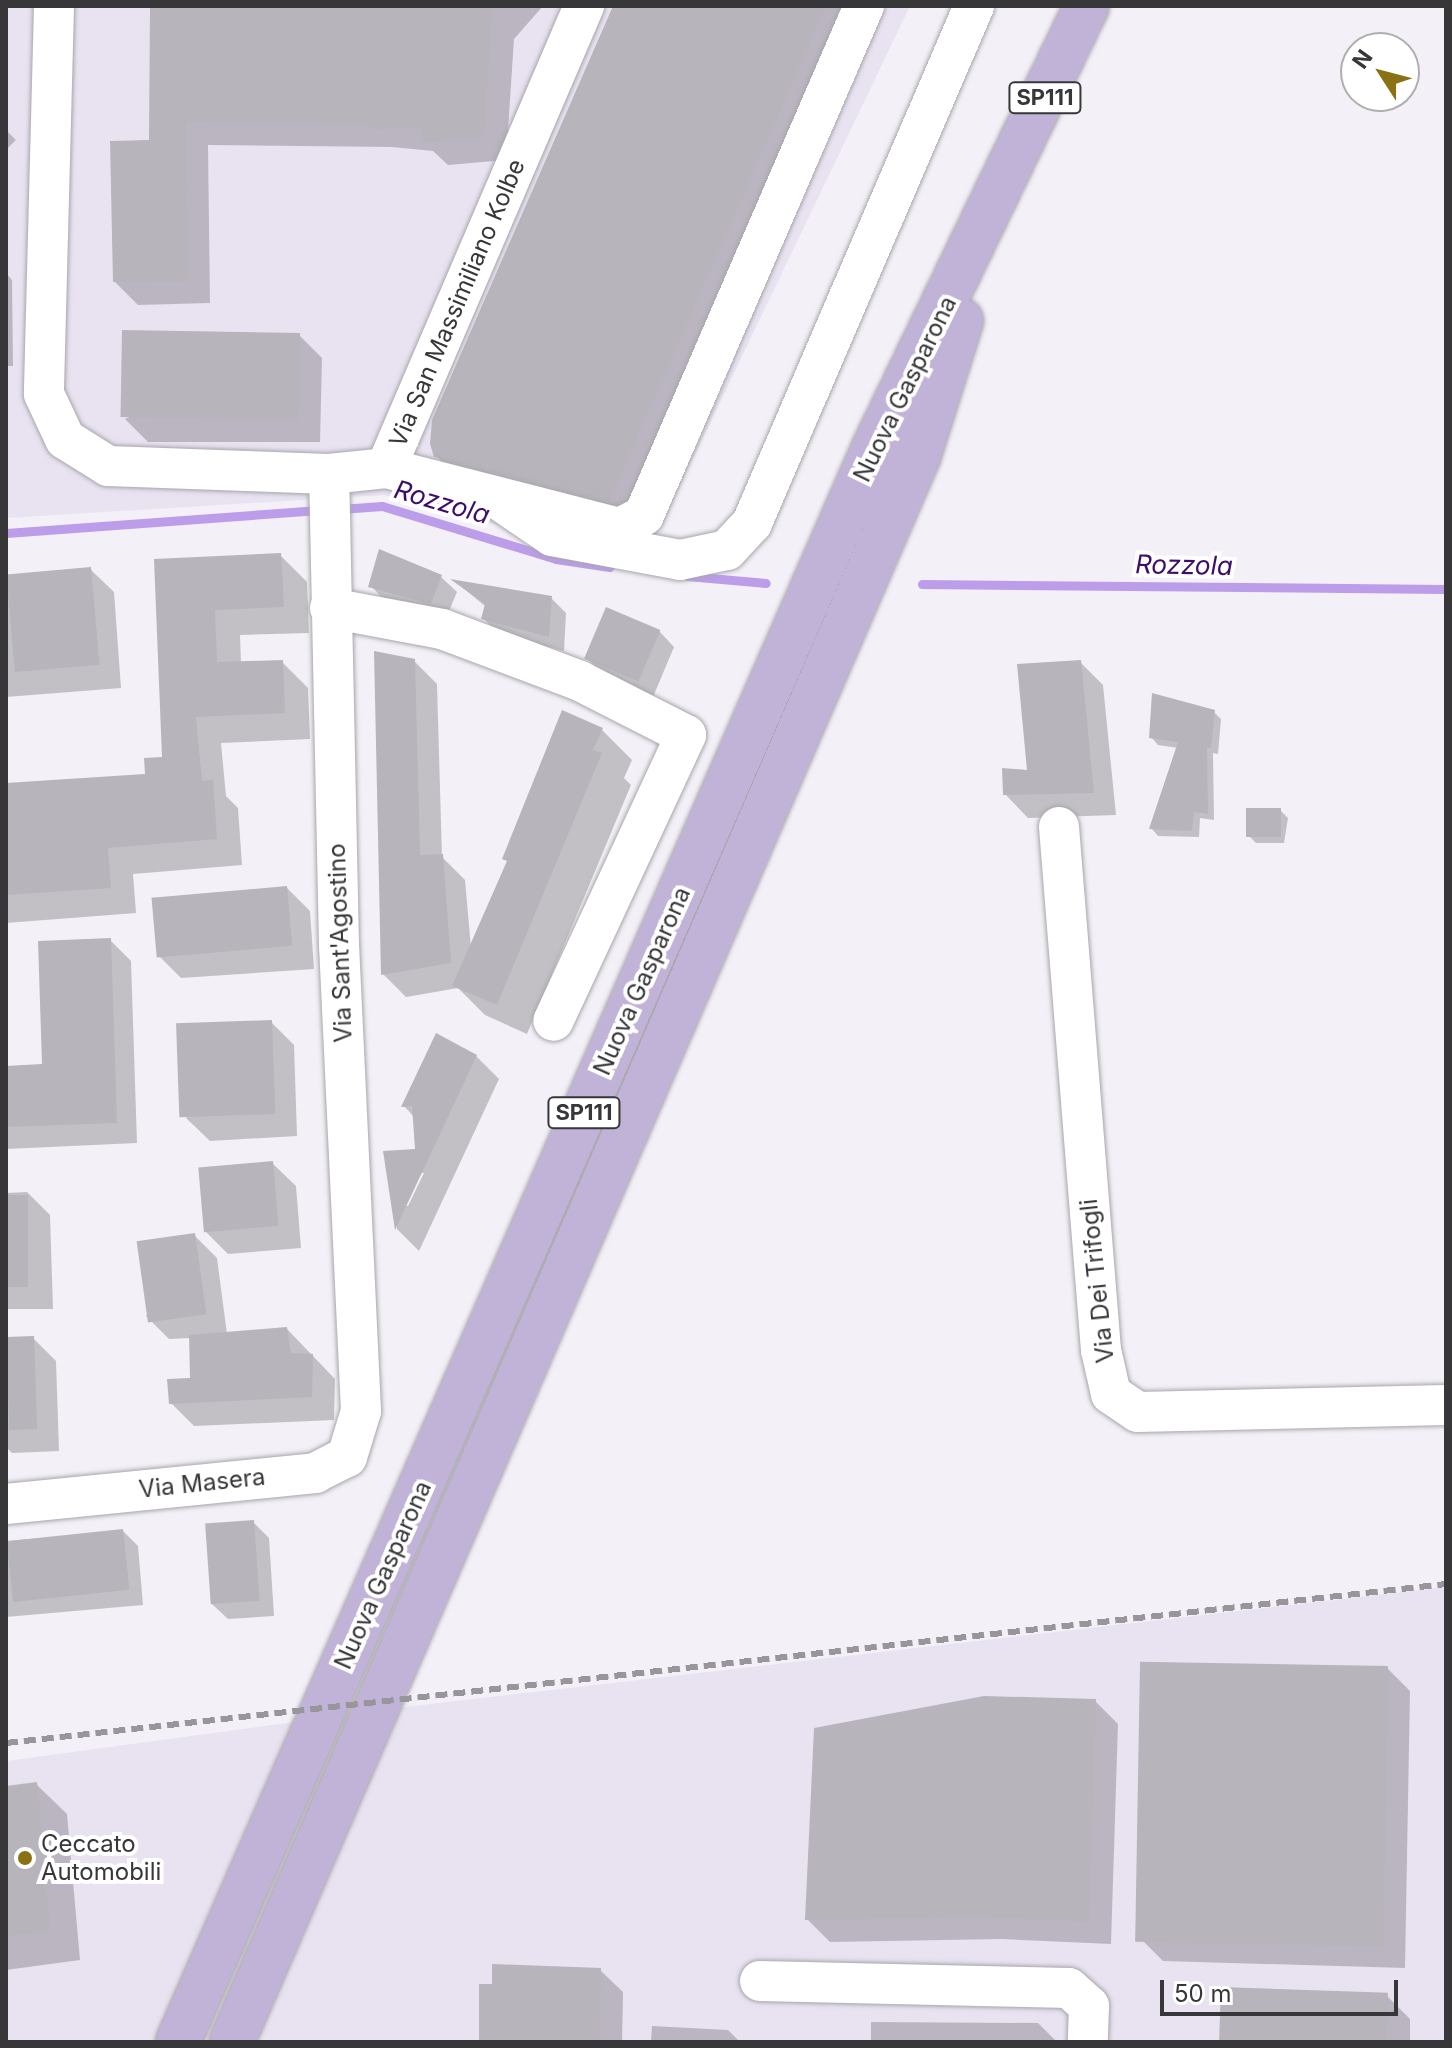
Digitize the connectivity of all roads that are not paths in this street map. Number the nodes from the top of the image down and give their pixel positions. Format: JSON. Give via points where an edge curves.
{"nodes":[{"id":1,"x":54,"y":6,"type":"edge"},
{"id":2,"x":584,"y":6,"type":"edge"},
{"id":3,"x":864,"y":6,"type":"edge"},
{"id":4,"x":974,"y":6,"type":"edge"},
{"id":5,"x":1087,"y":6,"type":"edge"},
{"id":6,"x":1002,"y":189,"type":"junction"},
{"id":7,"x":386,"y":468,"type":"junction"},
{"id":8,"x":330,"y":500,"type":"junction"},
{"id":9,"x":499,"y":500,"type":"junction"},
{"id":10,"x":330,"y":608,"type":"junction"},
{"id":11,"x":1059,"y":827,"type":"dead end"},
{"id":12,"x":553,"y":1021,"type":"dead end"},
{"id":13,"x":1446,"y":1405,"type":"edge"},
{"id":14,"x":361,"y":1411,"type":"joint"},
{"id":15,"x":6,"y":1504,"type":"edge"},
{"id":16,"x":760,"y":1981,"type":"dead end"},
{"id":17,"x":178,"y":2042,"type":"edge"},
{"id":18,"x":232,"y":2042,"type":"edge"},
{"id":19,"x":1088,"y":2042,"type":"edge"}],
"edges":[{"from":1,"to":8,"type":"street","name":"Via San Massimiliano Kolbe","via":[[44,394],[65,439],[108,466]]},
{"from":2,"to":7,"type":"street","name":"Via San Massimiliano Kolbe"},
{"from":3,"to":9,"type":"street","via":[[644,515],[620,528]]},
{"from":4,"to":9,"type":"street","via":[[752,523],[727,550],[680,560],[552,536]]},
{"from":5,"to":6,"type":"main road","name":"Nuova Gasparona","number":"SP111"},
{"from":6,"to":17,"type":"main road","name":"Nuova Gasparona","number":"SP111","via":[[875,446]]},
{"from":6,"to":18,"type":"main road","name":"Nuova Gasparona","number":"SP111","via":[[918,457]]},
{"from":7,"to":8,"type":"street","name":"Via San Massimiliano Kolbe"},
{"from":7,"to":9,"type":"street"},
{"from":8,"to":10,"type":"street","name":"Via Sant'Agostino"},
{"from":10,"to":12,"type":"street","via":[[442,629],[580,681],[686,735]]},
{"from":10,"to":14,"type":"street","name":"Via Sant'Agostino","via":[[339,946]]},
{"from":11,"to":13,"type":"street","name":"Via Dei Trifogli","via":[[1101,1350],[1111,1394],[1138,1412]]},
{"from":14,"to":15,"type":"street","name":"Via Masera","via":[[347,1457],[315,1473]]},
{"from":16,"to":19,"type":"street","via":[[1069,1988],[1089,2006]]}]}
